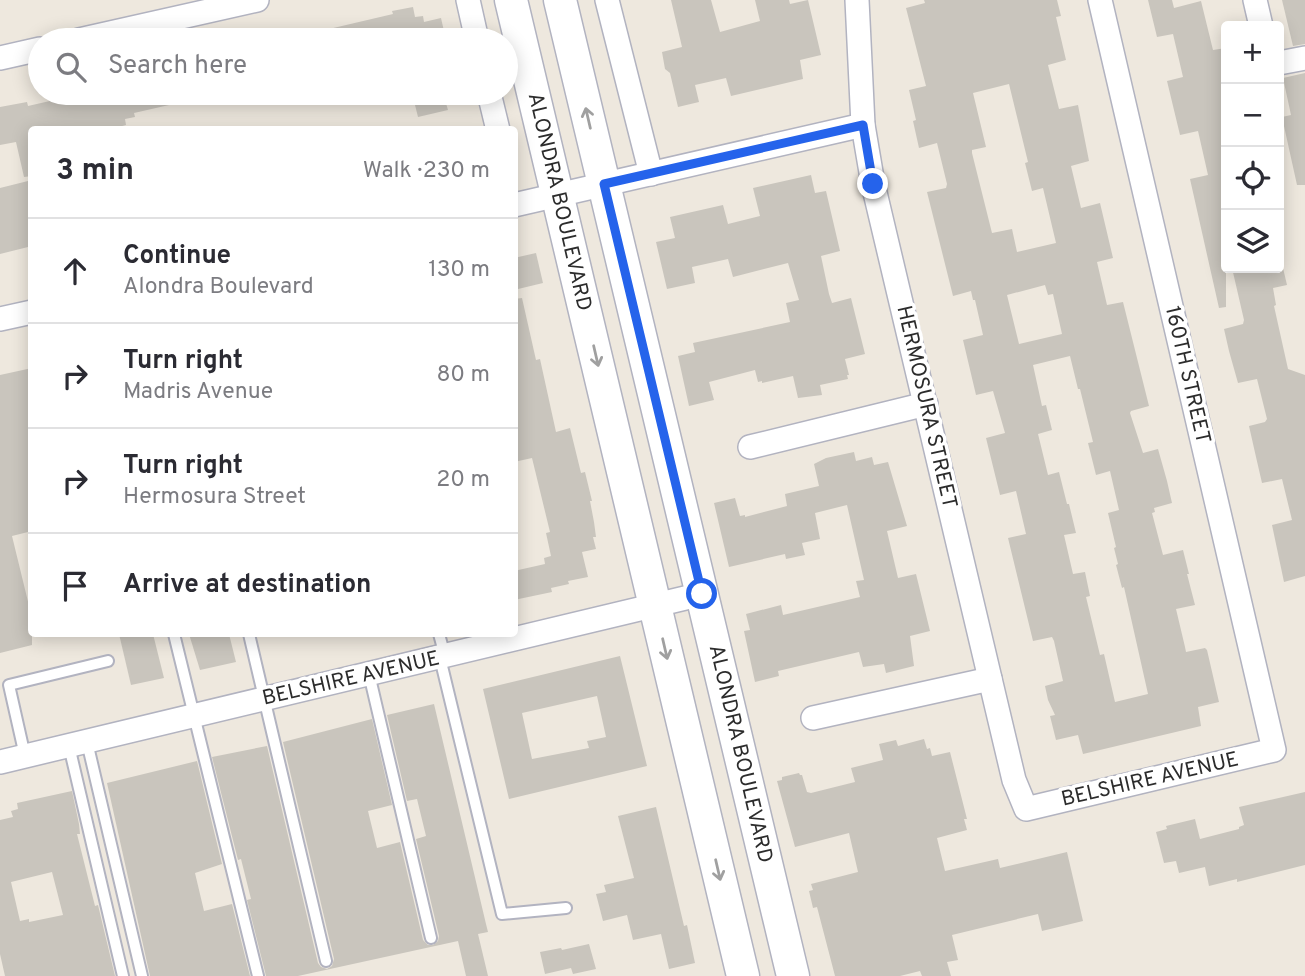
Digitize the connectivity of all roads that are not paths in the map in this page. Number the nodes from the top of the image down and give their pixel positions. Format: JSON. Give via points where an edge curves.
{"nodes":[{"id":1,"x":257,"y":0,"type":"edge"},
{"id":2,"x":468,"y":0,"type":"edge"},
{"id":3,"x":511,"y":0,"type":"edge"},
{"id":4,"x":560,"y":0,"type":"edge"},
{"id":5,"x":607,"y":0,"type":"edge"},
{"id":6,"x":857,"y":0,"type":"edge"},
{"id":7,"x":1100,"y":0,"type":"edge"},
{"id":8,"x":1255,"y":0,"type":"edge"},
{"id":9,"x":1260,"y":21,"type":"edge"},
{"id":10,"x":132,"y":28,"type":"edge"},
{"id":11,"x":474,"y":28,"type":"edge"},
{"id":12,"x":518,"y":28,"type":"edge"},
{"id":13,"x":518,"y":29,"type":"edge"},
{"id":14,"x":28,"y":52,"type":"edge"},
{"id":15,"x":0,"y":58,"type":"edge"},
{"id":16,"x":1305,"y":58,"type":"edge"},
{"id":17,"x":1284,"y":62,"type":"edge"},
{"id":18,"x":492,"y":105,"type":"edge"},
{"id":19,"x":863,"y":125,"type":"junction"},
{"id":20,"x":497,"y":126,"type":"edge"},
{"id":21,"x":651,"y":174,"type":"junction"},
{"id":22,"x":604,"y":184,"type":"junction"},
{"id":23,"x":558,"y":194,"type":"junction"},
{"id":24,"x":518,"y":202,"type":"edge"},
{"id":25,"x":28,"y":313,"type":"edge"},
{"id":26,"x":0,"y":319,"type":"edge"},
{"id":27,"x":926,"y":404,"type":"junction"},
{"id":28,"x":750,"y":447,"type":"dead end"},
{"id":29,"x":702,"y":594,"type":"junction"},
{"id":30,"x":655,"y":606,"type":"junction"},
{"id":31,"x":175,"y":637,"type":"edge"},
{"id":32,"x":250,"y":637,"type":"edge"},
{"id":33,"x":439,"y":637,"type":"edge"},
{"id":34,"x":442,"y":657,"type":"junction"},
{"id":35,"x":108,"y":661,"type":"dead end"},
{"id":36,"x":369,"y":674,"type":"junction"},
{"id":37,"x":990,"y":679,"type":"junction"},
{"id":38,"x":264,"y":699,"type":"junction"},
{"id":39,"x":194,"y":716,"type":"junction"},
{"id":40,"x":813,"y":718,"type":"dead end"},
{"id":41,"x":78,"y":744,"type":"junction"},
{"id":42,"x":1274,"y":750,"type":"joint"},
{"id":43,"x":25,"y":756,"type":"junction"},
{"id":44,"x":0,"y":762,"type":"edge"},
{"id":45,"x":1026,"y":809,"type":"joint"},
{"id":46,"x":566,"y":908,"type":"dead end"},
{"id":47,"x":431,"y":938,"type":"dead end"},
{"id":48,"x":326,"y":961,"type":"dead end"},
{"id":49,"x":122,"y":976,"type":"edge"},
{"id":50,"x":142,"y":976,"type":"edge"},
{"id":51,"x":258,"y":976,"type":"edge"},
{"id":52,"x":743,"y":976,"type":"edge"},
{"id":53,"x":793,"y":976,"type":"edge"}],
"edges":[{"from":1,"to":10,"type":"street"},
{"from":2,"to":11,"type":"street"},
{"from":3,"to":12,"type":"main road","name":"ALONDRA BOULEVARD"},
{"from":22,"to":4,"type":"main road","name":"ALONDRA BOULEVARD","one_way":true},
{"from":5,"to":21,"type":"street"},
{"from":6,"to":19,"type":"street","name":"HERMOSURA STREET"},
{"from":7,"to":42,"type":"street","name":"160TH STREET"},
{"from":8,"to":9,"type":"street"},
{"from":13,"to":23,"type":"main road","name":"ALONDRA BOULEVARD"},
{"from":14,"to":15,"type":"street"},
{"from":16,"to":17,"type":"street"},
{"from":18,"to":20,"type":"street","name":"ALONDRA BOULEVARD"},
{"from":19,"to":21,"type":"street"},
{"from":19,"to":27,"type":"street","name":"HERMOSURA STREET"},
{"from":21,"to":22,"type":"street"},
{"from":22,"to":23,"type":"street"},
{"from":22,"to":29,"type":"main road","name":"ALONDRA BOULEVARD"},
{"from":23,"to":24,"type":"street"},
{"from":23,"to":30,"type":"main road","name":"ALONDRA BOULEVARD","one_way":true},
{"from":25,"to":26,"type":"street"},
{"from":27,"to":28,"type":"street"},
{"from":27,"to":37,"type":"street","name":"HERMOSURA STREET"},
{"from":29,"to":30,"type":"street","name":"BELSHIRE AVENUE"},
{"from":29,"to":53,"type":"main road","name":"ALONDRA BOULEVARD"},
{"from":30,"to":34,"type":"street","name":"BELSHIRE AVENUE"},
{"from":30,"to":52,"type":"main road","name":"ALONDRA BOULEVARD","one_way":true},
{"from":31,"to":39,"type":"lane"},
{"from":32,"to":38,"type":"lane"},
{"from":33,"to":34,"type":"lane"},
{"from":34,"to":36,"type":"street","name":"BELSHIRE AVENUE"},
{"from":34,"to":46,"type":"lane","via":[[502,914]]},
{"from":35,"to":43,"type":"lane","via":[[9,685]]},
{"from":36,"to":38,"type":"street","name":"BELSHIRE AVENUE"},
{"from":36,"to":47,"type":"lane"},
{"from":37,"to":40,"type":"street"},
{"from":37,"to":45,"type":"street","name":"HERMOSURA STREET","via":[[1014,780]]},
{"from":38,"to":39,"type":"street","name":"BELSHIRE AVENUE"},
{"from":38,"to":48,"type":"lane"},
{"from":39,"to":41,"type":"street","name":"BELSHIRE AVENUE"},
{"from":39,"to":51,"type":"lane"},
{"from":41,"to":43,"type":"street","name":"BELSHIRE AVENUE"},
{"from":41,"to":49,"type":"lane"},
{"from":41,"to":50,"type":"lane"},
{"from":42,"to":45,"type":"street","name":"BELSHIRE AVENUE"},
{"from":43,"to":44,"type":"street","name":"BELSHIRE AVENUE"}]}
